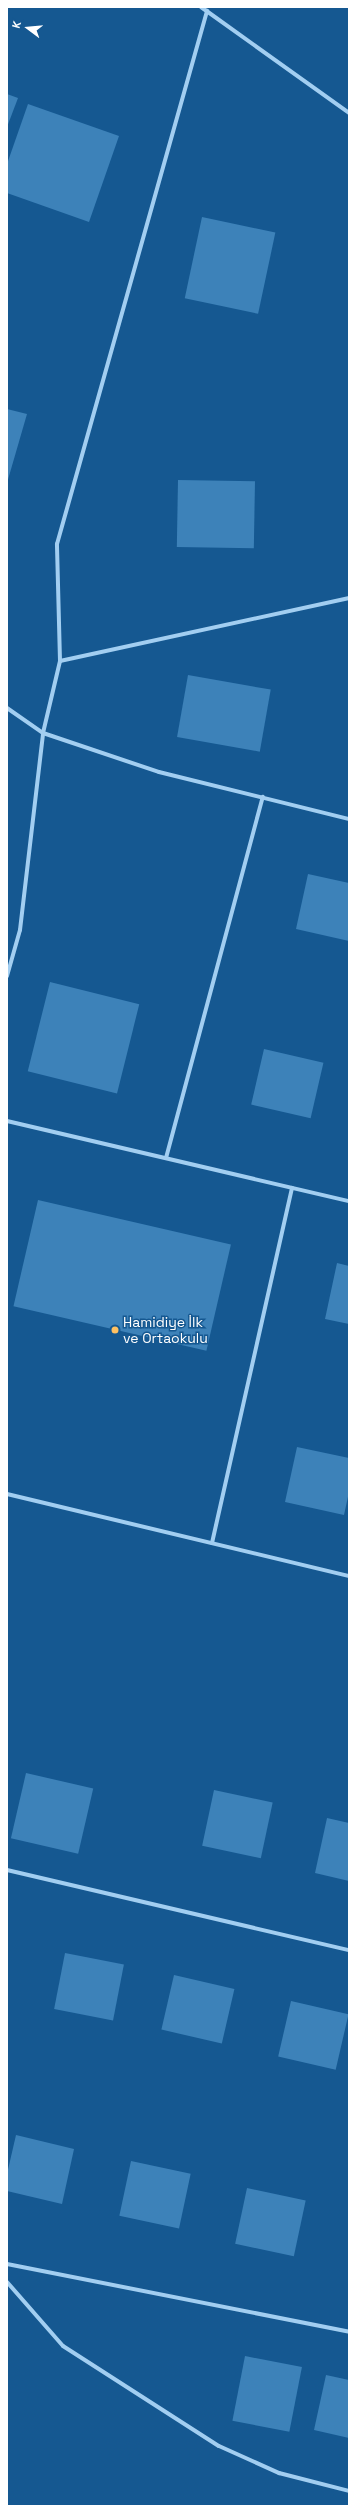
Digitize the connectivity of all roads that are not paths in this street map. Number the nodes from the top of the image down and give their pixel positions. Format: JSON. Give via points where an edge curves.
{"nodes":[{"id":1,"x":201,"y":7,"type":"edge"},
{"id":2,"x":207,"y":11,"type":"junction"},
{"id":3,"x":349,"y":113,"type":"edge"},
{"id":4,"x":349,"y":598,"type":"edge"},
{"id":5,"x":60,"y":661,"type":"junction"},
{"id":6,"x":7,"y":708,"type":"edge"},
{"id":7,"x":43,"y":733,"type":"junction"},
{"id":8,"x":263,"y":797,"type":"junction"},
{"id":9,"x":349,"y":819,"type":"edge"},
{"id":10,"x":7,"y":976,"type":"edge"},
{"id":11,"x":7,"y":1121,"type":"edge"},
{"id":12,"x":166,"y":1158,"type":"junction"},
{"id":13,"x":292,"y":1188,"type":"junction"},
{"id":14,"x":349,"y":1201,"type":"edge"},
{"id":15,"x":7,"y":1494,"type":"edge"},
{"id":16,"x":212,"y":1543,"type":"junction"},
{"id":17,"x":349,"y":1576,"type":"edge"},
{"id":18,"x":7,"y":1870,"type":"edge"},
{"id":19,"x":349,"y":1950,"type":"edge"},
{"id":20,"x":7,"y":2264,"type":"edge"},
{"id":21,"x":7,"y":2282,"type":"edge"},
{"id":22,"x":349,"y":2332,"type":"edge"},
{"id":23,"x":349,"y":2491,"type":"edge"}],
"edges":[{"from":1,"to":2,"type":"street"},
{"from":2,"to":3,"type":"street"},
{"from":2,"to":5,"type":"street","via":[[56,544]]},
{"from":4,"to":5,"type":"street"},
{"from":5,"to":7,"type":"street"},
{"from":6,"to":7,"type":"street"},
{"from":7,"to":8,"type":"street","via":[[159,772]]},
{"from":7,"to":10,"type":"street","via":[[20,930]]},
{"from":8,"to":9,"type":"street"},
{"from":8,"to":12,"type":"street"},
{"from":11,"to":12,"type":"street"},
{"from":12,"to":13,"type":"street"},
{"from":13,"to":14,"type":"street"},
{"from":13,"to":16,"type":"street"},
{"from":15,"to":16,"type":"street"},
{"from":16,"to":17,"type":"street"},
{"from":18,"to":19,"type":"street"},
{"from":20,"to":22,"type":"street"},
{"from":21,"to":23,"type":"street","via":[[63,2346],[219,2446],[279,2473]]}]}
